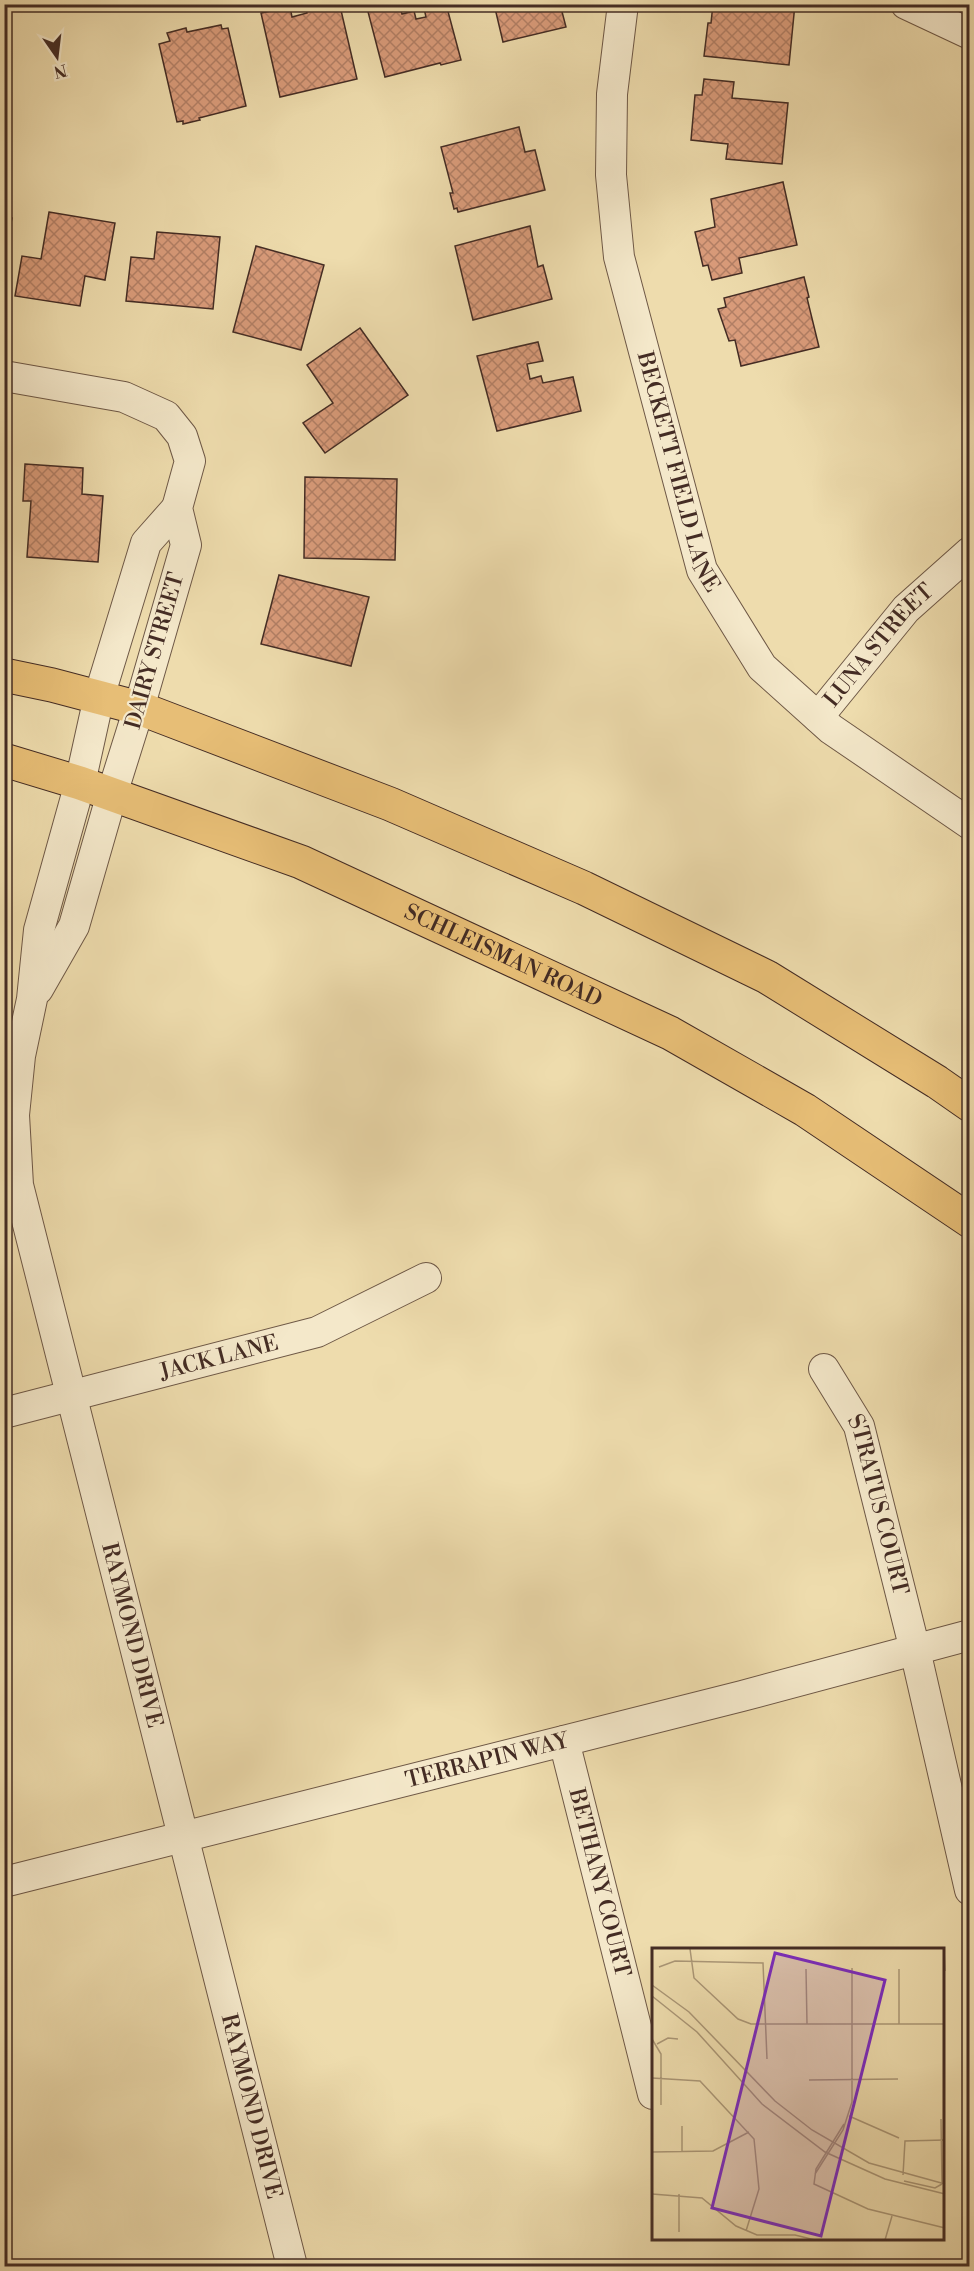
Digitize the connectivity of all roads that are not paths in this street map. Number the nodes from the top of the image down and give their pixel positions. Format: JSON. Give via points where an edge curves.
{"nodes":[{"id":1,"x":623,"y":4,"type":"edge"},
{"id":2,"x":906,"y":4,"type":"edge"},
{"id":3,"x":969,"y":34,"type":"edge"},
{"id":4,"x":4,"y":376,"type":"edge"},
{"id":5,"x":177,"y":508,"type":"junction"},
{"id":6,"x":969,"y":552,"type":"edge"},
{"id":7,"x":4,"y":675,"type":"edge"},
{"id":8,"x":99,"y":697,"type":"junction"},
{"id":9,"x":139,"y":708,"type":"junction"},
{"id":10,"x":818,"y":717,"type":"junction"},
{"id":11,"x":4,"y":760,"type":"edge"},
{"id":12,"x":80,"y":783,"type":"junction"},
{"id":13,"x":112,"y":794,"type":"junction"},
{"id":14,"x":969,"y":824,"type":"edge"},
{"id":15,"x":32,"y":999,"type":"junction"},
{"id":16,"x":12,"y":1055,"type":"edge"},
{"id":17,"x":969,"y":1105,"type":"edge"},
{"id":18,"x":969,"y":1221,"type":"edge"},
{"id":19,"x":426,"y":1278,"type":"dead end"},
{"id":20,"x":824,"y":1369,"type":"dead end"},
{"id":21,"x":71,"y":1395,"type":"junction"},
{"id":22,"x":4,"y":1413,"type":"edge"},
{"id":23,"x":969,"y":1635,"type":"edge"},
{"id":24,"x":915,"y":1650,"type":"junction"},
{"id":25,"x":564,"y":1741,"type":"junction"},
{"id":26,"x":183,"y":1837,"type":"junction"},
{"id":27,"x":4,"y":1882,"type":"edge"},
{"id":28,"x":969,"y":1890,"type":"edge"},
{"id":29,"x":652,"y":2090,"type":"edge"},
{"id":30,"x":292,"y":2266,"type":"edge"}],
"edges":[{"from":1,"to":10,"type":"street","name":"BECKETT FIELD LANE","via":[[612,94],[611,175],[619,257],[702,570],[762,667]]},
{"from":2,"to":3,"type":"street"},
{"from":4,"to":5,"type":"street","name":"DAIRY STREET","via":[[124,398],[166,416],[182,436],[190,460]]},
{"from":5,"to":8,"type":"street","name":"DAIRY STREET","via":[[146,543]]},
{"from":5,"to":9,"type":"street","name":"DAIRY STREET","via":[[186,545]]},
{"from":6,"to":10,"type":"street","name":"LUNA STREET","via":[[906,609]]},
{"from":7,"to":8,"type":"main road"},
{"from":8,"to":9,"type":"main road"},
{"from":8,"to":12,"type":"street","name":"DAIRY STREET"},
{"from":9,"to":13,"type":"street","name":"DAIRY STREET"},
{"from":9,"to":17,"type":"main road","via":[[390,804],[584,888],[766,977]]},
{"from":10,"to":14,"type":"street","name":"BECKETT FIELD LANE"},
{"from":11,"to":12,"type":"main road","name":"SCHLEISMAN ROAD"},
{"from":12,"to":13,"type":"main road","name":"SCHLEISMAN ROAD"},
{"from":12,"to":15,"type":"street","name":"RAYMOND DRIVE","via":[[39,930]]},
{"from":13,"to":15,"type":"street","name":"RAYMOND DRIVE","via":[[74,926]]},
{"from":13,"to":18,"type":"main road","name":"SCHLEISMAN ROAD","via":[[301,862],[670,1033],[804,1110]]},
{"from":15,"to":16,"type":"street","name":"RAYMOND DRIVE"},
{"from":16,"to":21,"type":"street","name":"RAYMOND DRIVE","via":[[18,1185]]},
{"from":19,"to":21,"type":"street","name":"JACK LANE","via":[[317,1332]]},
{"from":20,"to":24,"type":"street","name":"STRATUS COURT","via":[[860,1426]]},
{"from":21,"to":22,"type":"street","name":"JACK LANE"},
{"from":21,"to":26,"type":"street","name":"RAYMOND DRIVE"},
{"from":23,"to":24,"type":"street","name":"TERRAPIN WAY"},
{"from":24,"to":25,"type":"street","name":"TERRAPIN WAY"},
{"from":24,"to":28,"type":"street","name":"STRATUS COURT"},
{"from":25,"to":26,"type":"street","name":"TERRAPIN WAY"},
{"from":25,"to":29,"type":"street","name":"BETHANY COURT"},
{"from":26,"to":27,"type":"street","name":"TERRAPIN WAY"},
{"from":26,"to":30,"type":"street","name":"RAYMOND DRIVE"}]}
